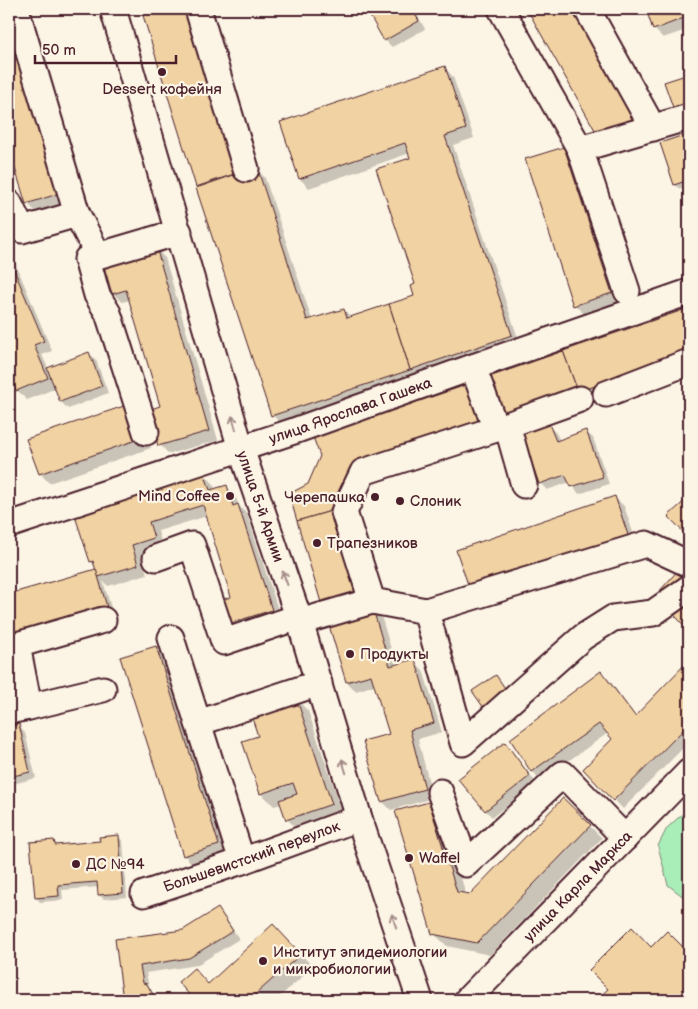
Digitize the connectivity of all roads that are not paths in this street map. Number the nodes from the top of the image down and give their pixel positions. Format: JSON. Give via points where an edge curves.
{"nodes":[{"id":1,"x":16,"y":9,"type":"edge"},
{"id":2,"x":113,"y":9,"type":"edge"},
{"id":3,"x":198,"y":9,"type":"edge"},
{"id":4,"x":501,"y":9,"type":"edge"},
{"id":5,"x":587,"y":9,"type":"edge"},
{"id":6,"x":689,"y":117,"type":"edge"},
{"id":7,"x":653,"y":128,"type":"junction"},
{"id":8,"x":580,"y":149,"type":"junction"},
{"id":9,"x":246,"y":169,"type":"dead end"},
{"id":10,"x":9,"y":203,"type":"edge"},
{"id":11,"x":77,"y":214,"type":"junction"},
{"id":12,"x":179,"y":232,"type":"junction"},
{"id":13,"x":98,"y":255,"type":"junction"},
{"id":14,"x":627,"y":291,"type":"dead end"},
{"id":15,"x":689,"y":292,"type":"edge"},
{"id":16,"x":689,"y":362,"type":"edge"},
{"id":17,"x":473,"y":366,"type":"junction"},
{"id":18,"x":606,"y":394,"type":"dead end"},
{"id":19,"x":580,"y":399,"type":"dead end"},
{"id":20,"x":501,"y":427,"type":"junction"},
{"id":21,"x":146,"y":432,"type":"dead end"},
{"id":22,"x":241,"y":449,"type":"junction"},
{"id":23,"x":524,"y":485,"type":"dead end"},
{"id":24,"x":9,"y":525,"type":"edge"},
{"id":25,"x":156,"y":558,"type":"dead end"},
{"id":26,"x":689,"y":564,"type":"edge"},
{"id":27,"x":689,"y":588,"type":"edge"},
{"id":28,"x":372,"y":600,"type":"junction"},
{"id":29,"x":426,"y":611,"type":"junction"},
{"id":30,"x":104,"y":620,"type":"dead end"},
{"id":31,"x":299,"y":620,"type":"junction"},
{"id":32,"x":171,"y":638,"type":"dead end"},
{"id":33,"x":319,"y":682,"type":"junction"},
{"id":34,"x":102,"y":690,"type":"dead end"},
{"id":35,"x":19,"y":709,"type":"edge"},
{"id":36,"x":198,"y":723,"type":"junction"},
{"id":37,"x":689,"y":772,"type":"edge"},
{"id":38,"x":440,"y":792,"type":"dead end"},
{"id":39,"x":359,"y":818,"type":"junction"},
{"id":40,"x":625,"y":838,"type":"junction"},
{"id":41,"x":242,"y":861,"type":"junction"},
{"id":42,"x":144,"y":894,"type":"dead end"},
{"id":43,"x":420,"y":1000,"type":"edge"},
{"id":44,"x":467,"y":1000,"type":"edge"}],
"edges":[{"from":1,"to":11,"type":"street"},
{"from":2,"to":12,"type":"street","name":"улица 5-й Армии"},
{"from":3,"to":9,"type":"street"},
{"from":4,"to":8,"type":"street"},
{"from":5,"to":7,"type":"street"},
{"from":6,"to":7,"type":"street"},
{"from":7,"to":8,"type":"street"},
{"from":8,"to":14,"type":"street"},
{"from":10,"to":11,"type":"street","via":[[22,230]]},
{"from":11,"to":13,"type":"street"},
{"from":12,"to":13,"type":"street"},
{"from":22,"to":12,"type":"street","name":"улица 5-й Армии","one_way":true},
{"from":13,"to":21,"type":"street","via":[[87,259],[97,295],[108,312]]},
{"from":15,"to":17,"type":"street","name":"улица Ярослава Гашека"},
{"from":16,"to":18,"type":"street"},
{"from":17,"to":20,"type":"street"},
{"from":17,"to":22,"type":"street","name":"улица Ярослава Гашека"},
{"from":19,"to":20,"type":"street"},
{"from":20,"to":23,"type":"street"},
{"from":20,"to":28,"type":"street","via":[[363,472],[344,512]]},
{"from":22,"to":24,"type":"street","name":"улица Ярослава Гашека"},
{"from":31,"to":22,"type":"street","name":"улица 5-й Армии","one_way":true},
{"from":25,"to":31,"type":"street","via":[[192,545],[224,642]]},
{"from":26,"to":29,"type":"street","via":[[646,544]]},
{"from":27,"to":29,"type":"street","via":[[653,613],[613,618],[583,637],[463,743]]},
{"from":28,"to":29,"type":"street"},
{"from":28,"to":31,"type":"street"},
{"from":30,"to":35,"type":"street","via":[[17,645]]},
{"from":31,"to":33,"type":"street","name":"улица 5-й Армии"},
{"from":32,"to":36,"type":"street"},
{"from":33,"to":36,"type":"street"},
{"from":39,"to":33,"type":"street","name":"улица 5-й Армии","one_way":true},
{"from":34,"to":35,"type":"street"},
{"from":36,"to":41,"type":"street"},
{"from":37,"to":40,"type":"street","name":"улица Карла Маркса"},
{"from":38,"to":40,"type":"street","via":[[466,864],[563,774]]},
{"from":39,"to":41,"type":"street","name":"Большевистский переулок"},
{"from":43,"to":39,"type":"street","name":"улица 5-й Армии","one_way":true},
{"from":40,"to":44,"type":"street","name":"улица Карла Маркса"},
{"from":41,"to":42,"type":"street","name":"Большевистский переулок"}]}
